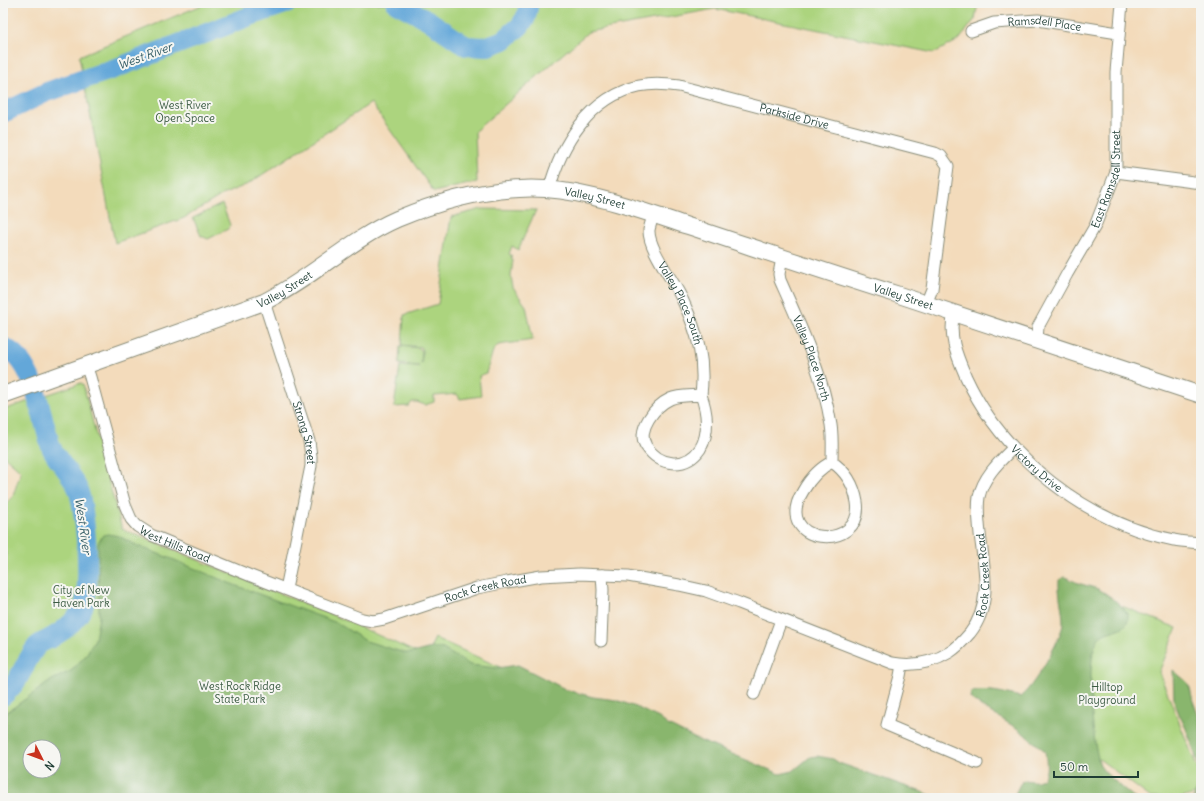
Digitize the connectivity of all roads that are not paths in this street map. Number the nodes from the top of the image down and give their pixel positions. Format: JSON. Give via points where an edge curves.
{"nodes":[{"id":1,"x":1122,"y":3,"type":"edge"},
{"id":2,"x":971,"y":31,"type":"dead end"},
{"id":3,"x":1118,"y":33,"type":"junction"},
{"id":4,"x":1116,"y":172,"type":"junction"},
{"id":5,"x":1201,"y":183,"type":"edge"},
{"id":6,"x":549,"y":190,"type":"junction"},
{"id":7,"x":653,"y":215,"type":"junction"},
{"id":8,"x":782,"y":258,"type":"junction"},
{"id":9,"x":264,"y":302,"type":"junction"},
{"id":10,"x":926,"y":304,"type":"junction"},
{"id":11,"x":954,"y":313,"type":"junction"},
{"id":12,"x":1037,"y":340,"type":"junction"},
{"id":13,"x":86,"y":365,"type":"junction"},
{"id":14,"x":4,"y":394,"type":"edge"},
{"id":15,"x":701,"y":395,"type":"junction"},
{"id":16,"x":1201,"y":395,"type":"edge"},
{"id":17,"x":1013,"y":448,"type":"junction"},
{"id":18,"x":832,"y":462,"type":"junction"},
{"id":19,"x":1201,"y":543,"type":"edge"},
{"id":20,"x":602,"y":575,"type":"junction"},
{"id":21,"x":286,"y":589,"type":"junction"},
{"id":22,"x":781,"y":620,"type":"junction"},
{"id":23,"x":373,"y":621,"type":"joint"},
{"id":24,"x":601,"y":641,"type":"dead end"},
{"id":25,"x":902,"y":665,"type":"junction"},
{"id":26,"x":754,"y":694,"type":"dead end"},
{"id":27,"x":977,"y":763,"type":"dead end"}],
"edges":[{"from":1,"to":3,"type":"street","name":"East Ramsdell Street"},
{"from":2,"to":3,"type":"street","name":"Ramsdell Place","via":[[994,23],[1038,20]]},
{"from":3,"to":4,"type":"street","name":"East Ramsdell Street","via":[[1115,96]]},
{"from":4,"to":5,"type":"street"},
{"from":4,"to":12,"type":"street","name":"East Ramsdell Street","via":[[1095,226],[1038,327]]},
{"from":6,"to":7,"type":"street","name":"Valley Street","via":[[593,197]]},
{"from":6,"to":9,"type":"street","name":"Valley Street","via":[[519,189],[467,197],[441,203],[397,219],[353,244],[288,289]]},
{"from":6,"to":10,"type":"street","name":"Parkside Drive","via":[[552,175],[578,126],[595,108],[621,92],[640,86],[679,86],[935,153],[942,156],[948,166],[932,289]]},
{"from":7,"to":8,"type":"street","name":"Valley Street"},
{"from":7,"to":15,"type":"street","name":"Valley Place South","via":[[649,230],[651,242],[683,301],[700,348],[703,367]]},
{"from":8,"to":10,"type":"street","name":"Valley Street"},
{"from":8,"to":18,"type":"street","name":"Valley Place North","via":[[780,280],[808,345],[826,401],[831,426]]},
{"from":9,"to":13,"type":"street","name":"Valley Street"},
{"from":9,"to":21,"type":"street","name":"Strong Street","via":[[311,456],[310,473]]},
{"from":10,"to":11,"type":"street","name":"Valley Street"},
{"from":11,"to":12,"type":"street","name":"Valley Street"},
{"from":11,"to":17,"type":"street","name":"Victory Drive","via":[[952,339],[963,369],[976,397]]},
{"from":12,"to":16,"type":"street","name":"Valley Street"},
{"from":13,"to":14,"type":"street","name":"Valley Street"},
{"from":13,"to":21,"type":"street","name":"West Hills Road","via":[[125,505],[137,526],[151,535]]},
{"from":15,"to":15,"type":"street","name":"Valley Place South","via":[[670,399],[657,408],[648,420],[644,432],[646,445],[664,462],[687,461],[702,445],[707,425]]},
{"from":17,"to":19,"type":"street","name":"Victory Drive","via":[[1066,493],[1104,516],[1174,540]]},
{"from":17,"to":25,"type":"street","name":"Rock Creek Road","via":[[987,477],[979,498],[986,596],[976,626],[965,640],[941,657],[929,662]]},
{"from":18,"to":18,"type":"street","via":[[847,474],[857,513],[853,523],[843,533],[828,538],[817,537],[800,526],[795,510],[798,500],[814,475],[823,466]]},
{"from":20,"to":22,"type":"street","name":"Rock Creek Road","via":[[628,576],[699,590]]},
{"from":20,"to":23,"type":"street","name":"Rock Creek Road","via":[[548,576],[477,588]]},
{"from":20,"to":24,"type":"street"},
{"from":21,"to":23,"type":"street","name":"West Hills Road","via":[[348,614]]},
{"from":22,"to":25,"type":"street","name":"Rock Creek Road"},
{"from":22,"to":26,"type":"street"},
{"from":25,"to":27,"type":"street","via":[[887,725]]}]}
